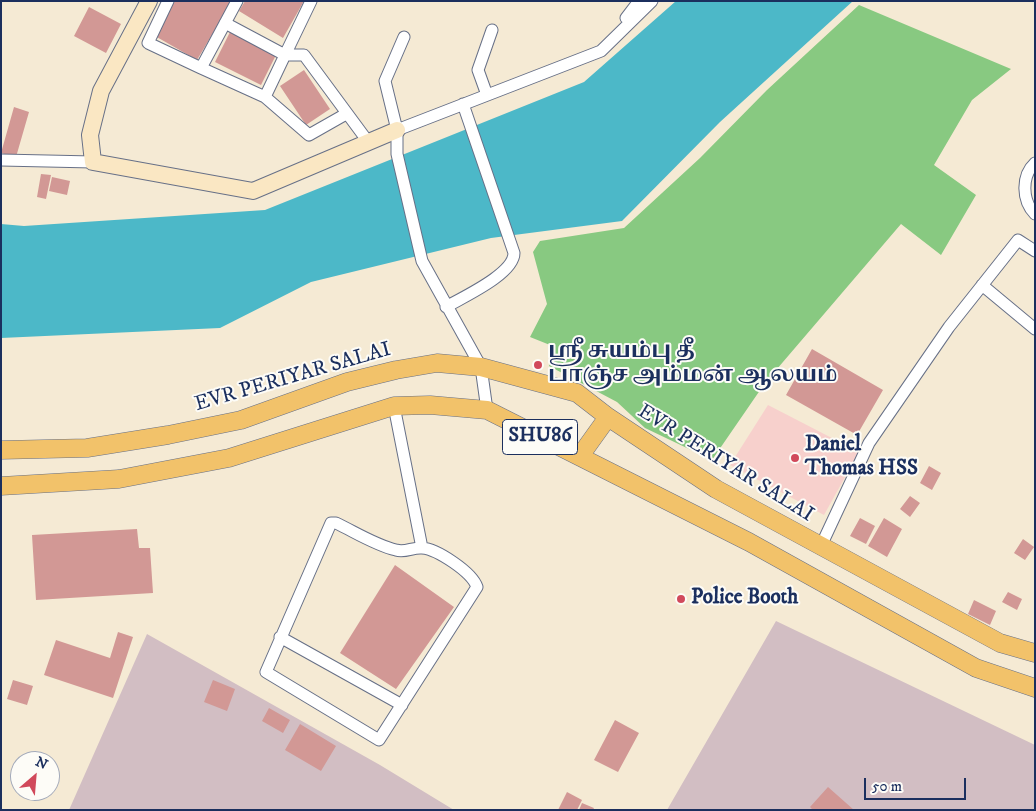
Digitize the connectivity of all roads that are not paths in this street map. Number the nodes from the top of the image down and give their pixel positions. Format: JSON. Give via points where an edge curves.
{"nodes":[{"id":1,"x":149,"y":1,"type":"edge"},
{"id":2,"x":168,"y":1,"type":"edge"},
{"id":3,"x":237,"y":1,"type":"edge"},
{"id":4,"x":312,"y":1,"type":"edge"},
{"id":5,"x":639,"y":1,"type":"edge"},
{"id":6,"x":652,"y":1,"type":"edge"},
{"id":7,"x":225,"y":23,"type":"junction"},
{"id":8,"x":492,"y":30,"type":"dead end"},
{"id":9,"x":404,"y":37,"type":"dead end"},
{"id":10,"x":601,"y":51,"type":"junction"},
{"id":11,"x":285,"y":55,"type":"junction"},
{"id":12,"x":201,"y":68,"type":"junction"},
{"id":13,"x":487,"y":95,"type":"junction"},
{"id":14,"x":265,"y":96,"type":"junction"},
{"id":15,"x":463,"y":104,"type":"junction"},
{"id":16,"x":346,"y":114,"type":"junction"},
{"id":17,"x":397,"y":130,"type":"junction"},
{"id":18,"x":369,"y":143,"type":"junction"},
{"id":19,"x":1,"y":160,"type":"edge"},
{"id":20,"x":94,"y":162,"type":"junction"},
{"id":21,"x":1035,"y":163,"type":"edge"},
{"id":22,"x":1035,"y":214,"type":"edge"},
{"id":23,"x":1035,"y":250,"type":"edge"},
{"id":24,"x":982,"y":285,"type":"junction"},
{"id":25,"x":446,"y":307,"type":"junction"},
{"id":26,"x":1035,"y":329,"type":"edge"},
{"id":27,"x":481,"y":367,"type":"junction"},
{"id":28,"x":394,"y":406,"type":"junction"},
{"id":29,"x":487,"y":410,"type":"junction"},
{"id":30,"x":608,"y":418,"type":"junction"},
{"id":31,"x":1,"y":450,"type":"edge"},
{"id":32,"x":580,"y":456,"type":"junction"},
{"id":33,"x":1,"y":486,"type":"edge"},
{"id":34,"x":422,"y":548,"type":"junction"},
{"id":35,"x":820,"y":548,"type":"junction"},
{"id":36,"x":280,"y":637,"type":"junction"},
{"id":37,"x":1035,"y":653,"type":"edge"},
{"id":38,"x":1035,"y":688,"type":"edge"},
{"id":39,"x":402,"y":705,"type":"junction"}],
"edges":[{"from":1,"to":20,"type":"street","via":[[101,91],[90,135]]},
{"from":2,"to":12,"type":"street","via":[[148,43]]},
{"from":3,"to":7,"type":"street"},
{"from":4,"to":11,"type":"street"},
{"from":5,"to":10,"type":"street"},
{"from":6,"to":10,"type":"street"},
{"from":7,"to":11,"type":"street"},
{"from":7,"to":12,"type":"street"},
{"from":8,"to":13,"type":"street","via":[[478,70]]},
{"from":9,"to":17,"type":"street","via":[[385,81]]},
{"from":10,"to":13,"type":"street"},
{"from":11,"to":14,"type":"street"},
{"from":11,"to":16,"type":"street","via":[[304,55]]},
{"from":12,"to":14,"type":"street"},
{"from":13,"to":15,"type":"street"},
{"from":14,"to":16,"type":"street","via":[[309,135]]},
{"from":15,"to":17,"type":"street"},
{"from":15,"to":25,"type":"street","via":[[514,253],[513,262],[486,284]]},
{"from":16,"to":18,"type":"street"},
{"from":17,"to":18,"type":"street"},
{"from":17,"to":25,"type":"street","via":[[397,154],[422,261]]},
{"from":18,"to":20,"type":"street","via":[[253,191]]},
{"from":19,"to":20,"type":"street"},
{"from":21,"to":22,"type":"street","via":[[1026,183],[1025,200]]},
{"from":23,"to":24,"type":"street","via":[[1018,240]]},
{"from":24,"to":26,"type":"street"},
{"from":24,"to":35,"type":"street","via":[[869,443]]},
{"from":25,"to":27,"type":"street"},
{"from":27,"to":29,"type":"street"},
{"from":27,"to":30,"type":"main road","name":"EVR PERIYAR SALAI","number":"SHU86","via":[[577,393]]},
{"from":27,"to":31,"type":"main road","name":"EVR PERIYAR SALAI","number":"SHU86","via":[[437,363],[396,370],[347,382],[241,420],[168,435],[87,448]]},
{"from":28,"to":29,"type":"main road","number":"SHU86","via":[[430,405]]},
{"from":28,"to":33,"type":"main road","number":"SHU86","via":[[229,458],[119,479]]},
{"from":28,"to":34,"type":"street"},
{"from":29,"to":32,"type":"main road","number":"SHU86"},
{"from":30,"to":32,"type":"main road"},
{"from":30,"to":35,"type":"main road","name":"EVR PERIYAR SALAI","number":"SHU86","via":[[716,489]]},
{"from":32,"to":38,"type":"main road","number":"SHU86","via":[[748,542],[952,656],[976,668]]},
{"from":34,"to":36,"type":"street","via":[[396,550],[330,523]]},
{"from":34,"to":39,"type":"street","via":[[453,562],[478,586]]},
{"from":35,"to":37,"type":"main road","name":"EVR PERIYAR SALAI","number":"SHU86","via":[[1000,643]]},
{"from":36,"to":39,"type":"street"},
{"from":36,"to":39,"type":"street","via":[[266,673],[377,739],[381,738]]}]}
